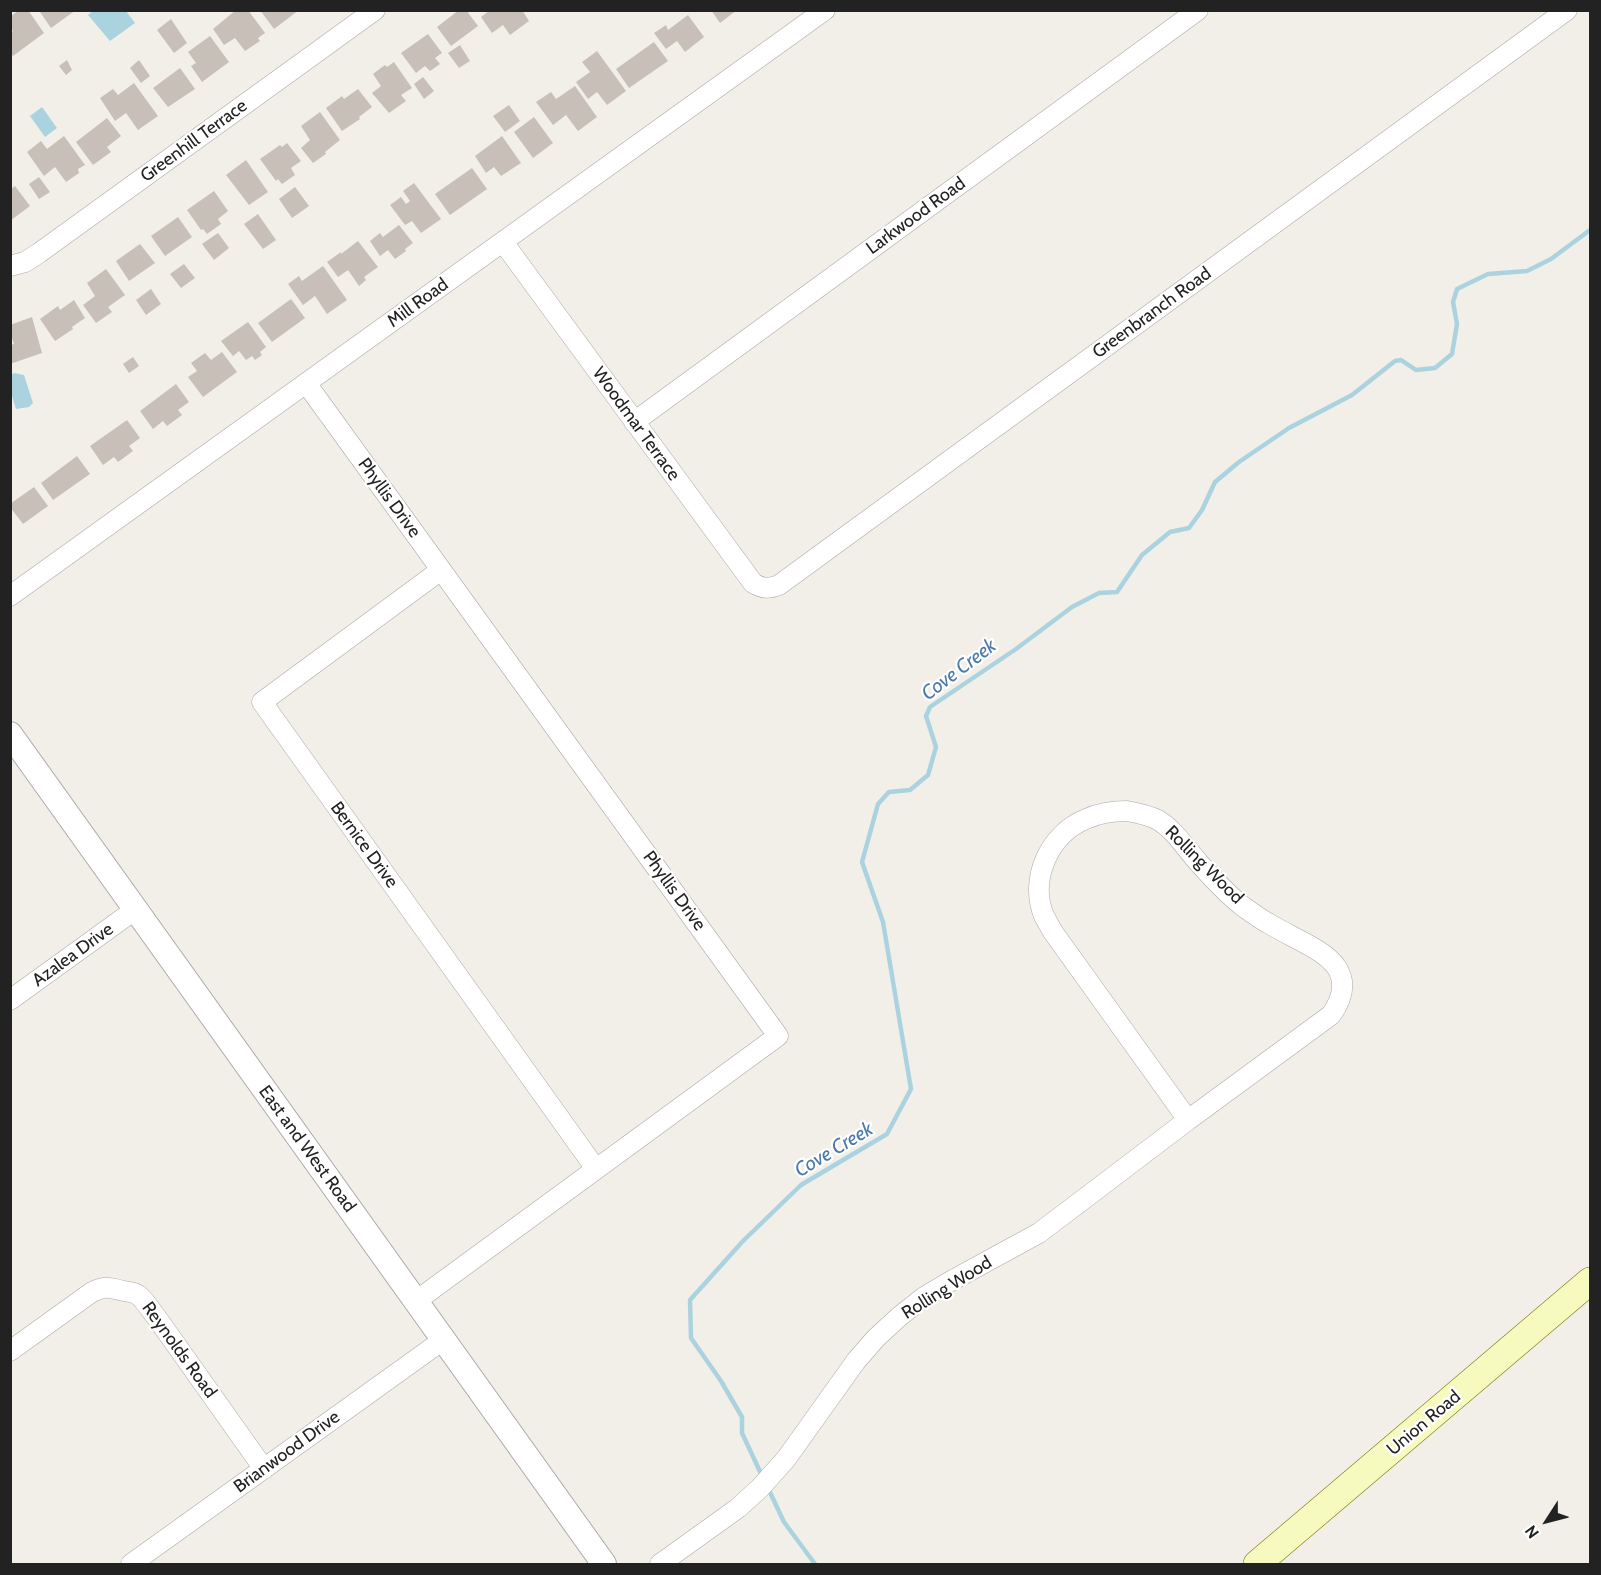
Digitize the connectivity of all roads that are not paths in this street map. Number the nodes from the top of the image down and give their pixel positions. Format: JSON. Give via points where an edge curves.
{"nodes":[{"id":1,"x":375,"y":10,"type":"edge"},
{"id":2,"x":825,"y":10,"type":"edge"},
{"id":3,"x":1198,"y":10,"type":"edge"},
{"id":4,"x":1567,"y":10,"type":"edge"},
{"id":5,"x":503,"y":242,"type":"junction"},
{"id":6,"x":10,"y":266,"type":"edge"},
{"id":7,"x":306,"y":383,"type":"junction"},
{"id":8,"x":634,"y":422,"type":"junction"},
{"id":9,"x":441,"y":570,"type":"junction"},
{"id":10,"x":779,"y":585,"type":"joint"},
{"id":11,"x":10,"y":596,"type":"edge"},
{"id":12,"x":10,"y":734,"type":"edge"},
{"id":13,"x":136,"y":909,"type":"junction"},
{"id":14,"x":10,"y":1000,"type":"edge"},
{"id":15,"x":1188,"y":1119,"type":"junction"},
{"id":16,"x":596,"y":1169,"type":"junction"},
{"id":17,"x":1590,"y":1281,"type":"edge"},
{"id":18,"x":416,"y":1301,"type":"junction"},
{"id":19,"x":443,"y":1340,"type":"junction"},
{"id":20,"x":10,"y":1351,"type":"edge"},
{"id":21,"x":264,"y":1469,"type":"junction"},
{"id":22,"x":131,"y":1564,"type":"edge"},
{"id":23,"x":604,"y":1564,"type":"edge"},
{"id":24,"x":660,"y":1564,"type":"edge"},
{"id":25,"x":1257,"y":1564,"type":"edge"}],
"edges":[{"from":1,"to":6,"type":"street","name":"Greenhill Terrace","via":[[39,253]]},
{"from":2,"to":5,"type":"street","name":"Mill Road"},
{"from":3,"to":8,"type":"street","name":"Larkwood Road"},
{"from":4,"to":10,"type":"street","name":"Greenbranch Road"},
{"from":5,"to":7,"type":"street","name":"Mill Road"},
{"from":5,"to":8,"type":"street","name":"Woodmar Terrace"},
{"from":7,"to":9,"type":"street","name":"Phyllis Drive"},
{"from":7,"to":11,"type":"street","name":"Mill Road"},
{"from":8,"to":10,"type":"street","name":"Woodmar Terrace","via":[[753,583],[770,589]]},
{"from":9,"to":16,"type":"street","name":"Bernice Drive","via":[[262,702]]},
{"from":9,"to":16,"type":"street","name":"Phyllis Drive","via":[[778,1036]]},
{"from":12,"to":13,"type":"street","name":"East and West Road"},
{"from":13,"to":14,"type":"street","name":"Azalea Drive"},
{"from":13,"to":18,"type":"street","name":"East and West Road"},
{"from":15,"to":15,"type":"street","name":"Rolling Wood","via":[[1331,1015],[1342,994],[1338,970],[1330,959],[1243,906],[1160,821],[1127,811],[1086,819],[1072,826],[1048,853],[1039,886],[1044,916]]},
{"from":15,"to":24,"type":"street","name":"Rolling Wood","via":[[1040,1233],[924,1297],[900,1316],[856,1361],[786,1459],[760,1488]]},
{"from":16,"to":18,"type":"street","name":"Phyllis Drive"},
{"from":17,"to":25,"type":"main road","name":"Union Road"},
{"from":18,"to":19,"type":"street","name":"East and West Road"},
{"from":19,"to":21,"type":"street","name":"Brianwood Drive"},
{"from":19,"to":23,"type":"street","name":"East and West Road"},
{"from":20,"to":21,"type":"street","name":"Reynolds Road","via":[[102,1287],[131,1292],[157,1318]]},
{"from":21,"to":22,"type":"street","name":"Brianwood Drive"}]}
